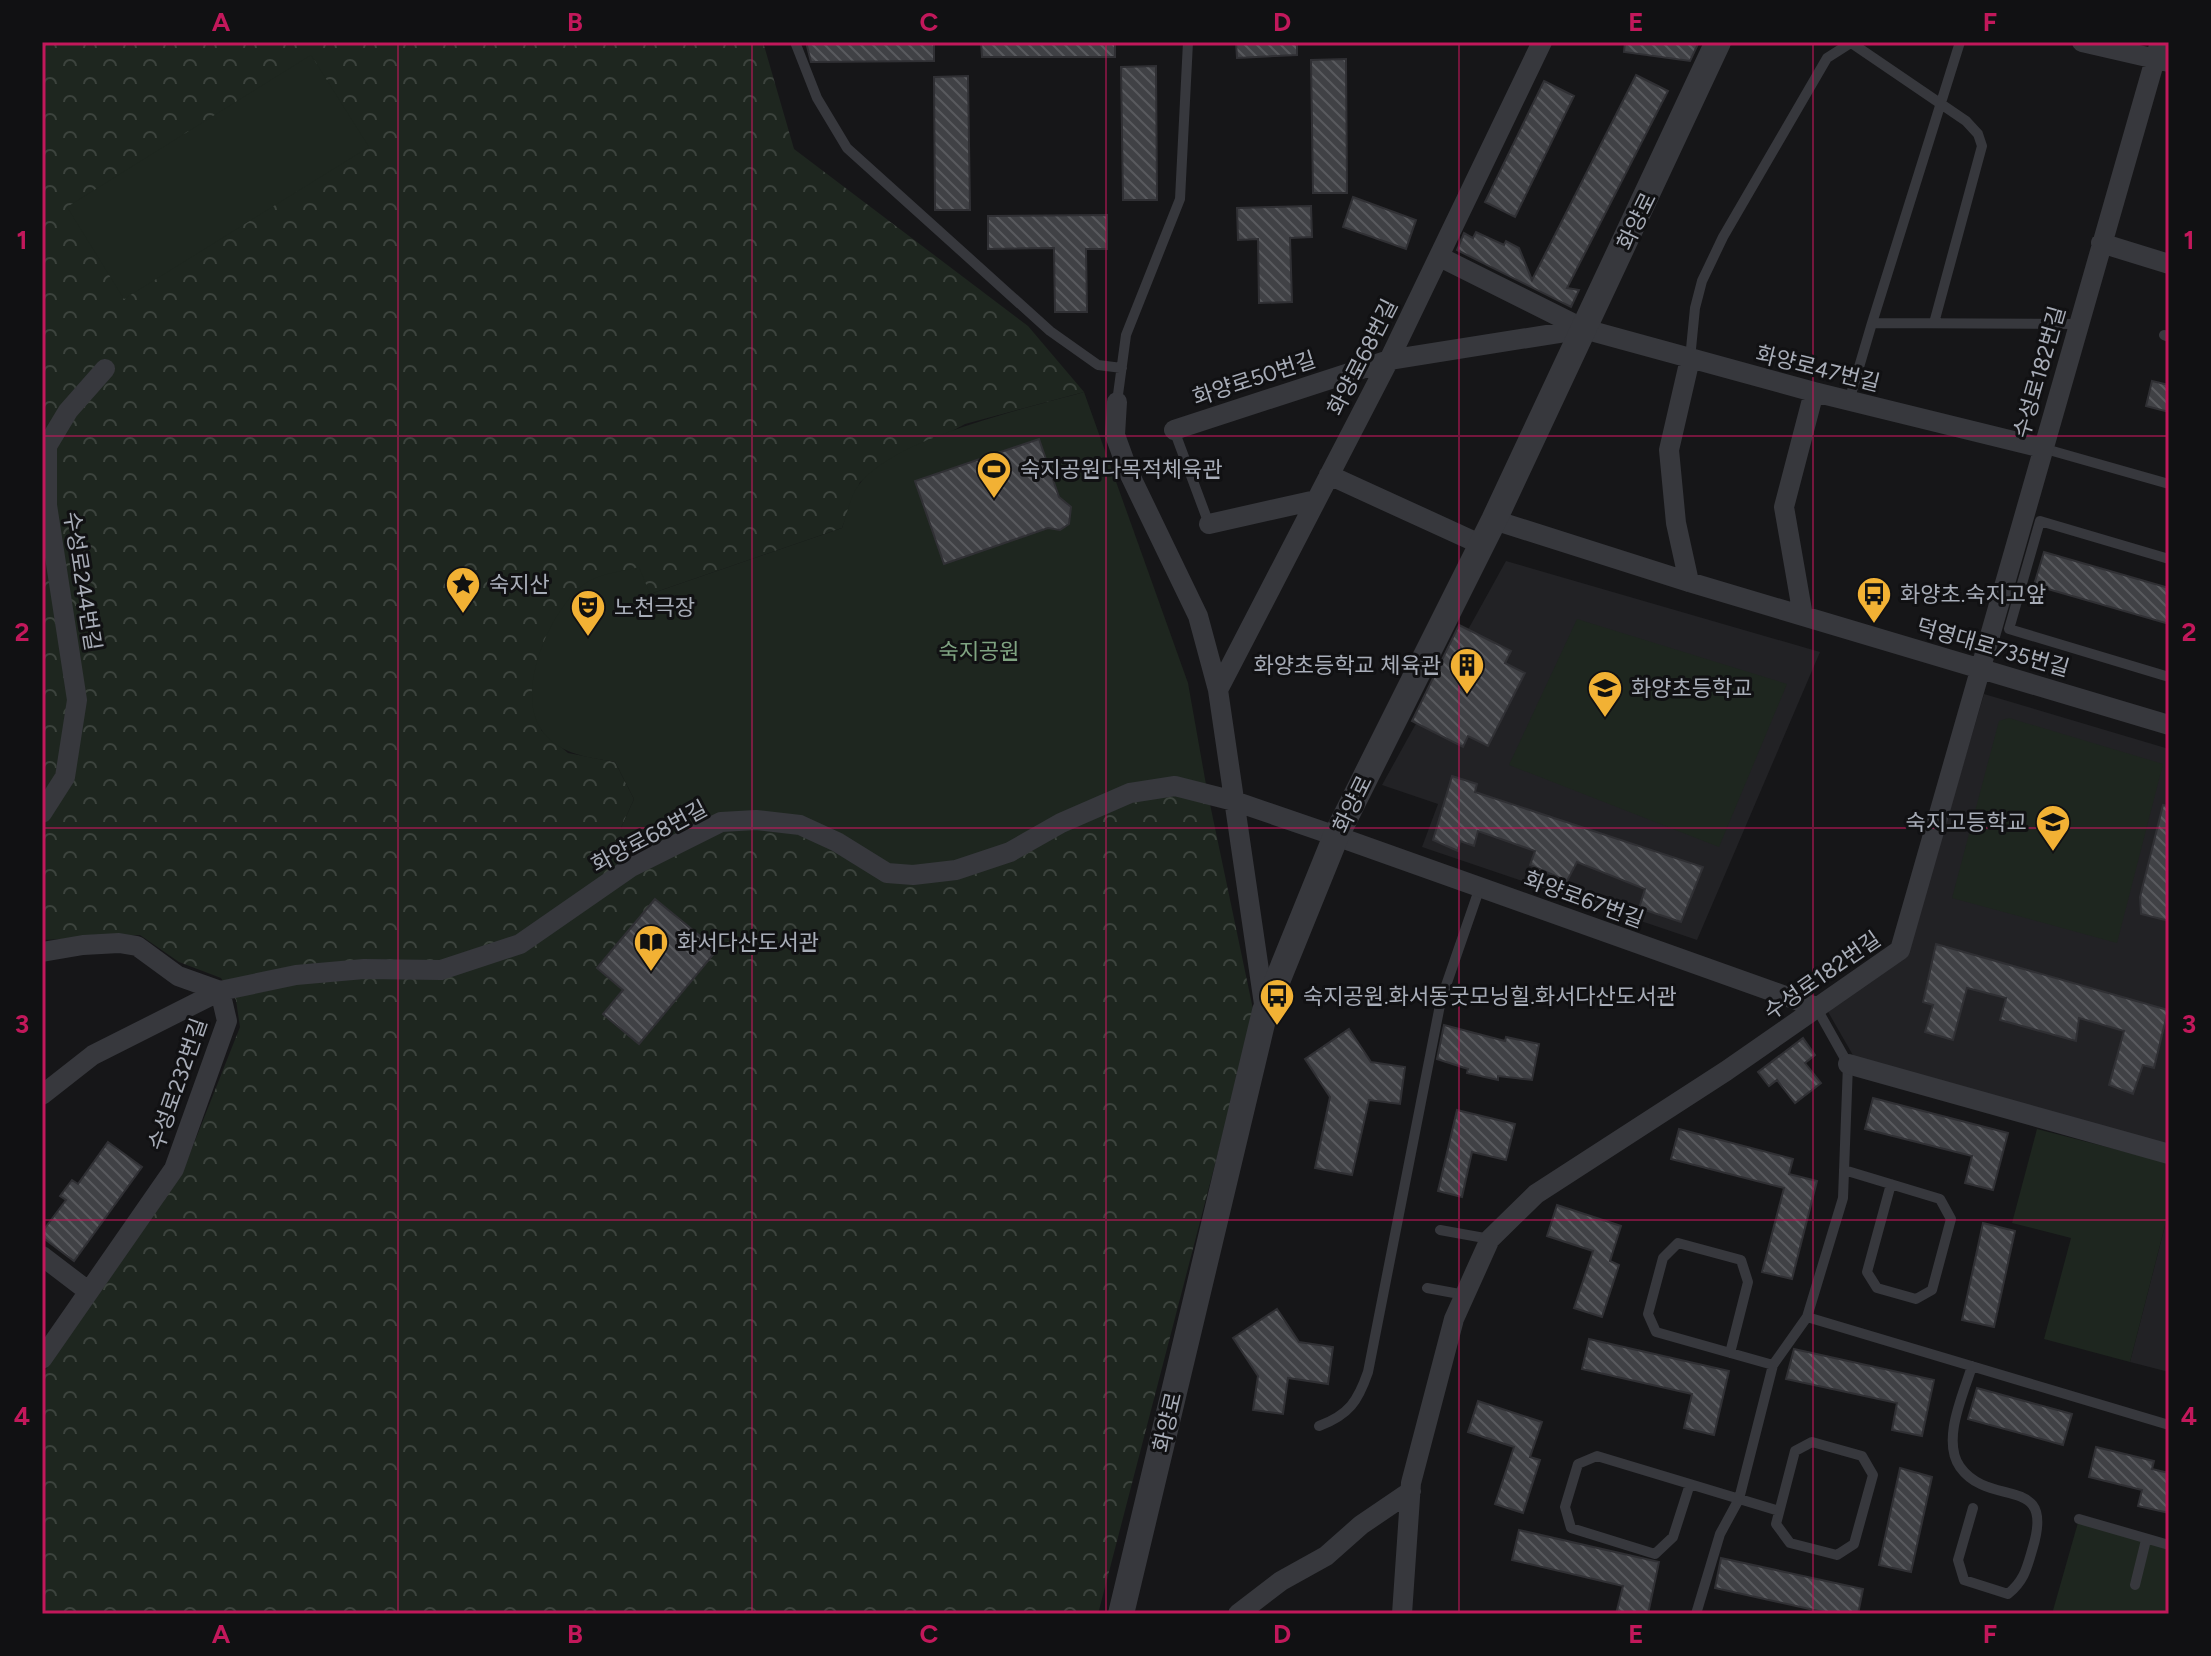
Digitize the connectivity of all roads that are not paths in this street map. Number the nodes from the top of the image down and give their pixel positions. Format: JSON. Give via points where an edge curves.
{"nodes":[{"id":1,"x":795,"y":42,"type":"edge"},
{"id":2,"x":1188,"y":42,"type":"edge"},
{"id":3,"x":1542,"y":42,"type":"edge"},
{"id":4,"x":1718,"y":42,"type":"edge"},
{"id":5,"x":1960,"y":42,"type":"edge"},
{"id":6,"x":2082,"y":42,"type":"edge"},
{"id":7,"x":1849,"y":43,"type":"edge"},
{"id":8,"x":2161,"y":54,"type":"edge"},
{"id":9,"x":1941,"y":106,"type":"junction"},
{"id":10,"x":2101,"y":243,"type":"junction"},
{"id":11,"x":1440,"y":257,"type":"junction"},
{"id":12,"x":2169,"y":264,"type":"edge"},
{"id":13,"x":1872,"y":323,"type":"junction"},
{"id":14,"x":1934,"y":323,"type":"junction"},
{"id":15,"x":2077,"y":324,"type":"junction"},
{"id":16,"x":1584,"y":329,"type":"junction"},
{"id":17,"x":1690,"y":359,"type":"junction"},
{"id":18,"x":1389,"y":360,"type":"junction"},
{"id":19,"x":1122,"y":368,"type":"junction"},
{"id":20,"x":105,"y":369,"type":"dead end"},
{"id":21,"x":1814,"y":392,"type":"junction"},
{"id":22,"x":1849,"y":401,"type":"junction"},
{"id":23,"x":1117,"y":402,"type":"joint"},
{"id":24,"x":1174,"y":430,"type":"joint"},
{"id":25,"x":2042,"y":448,"type":"junction"},
{"id":26,"x":1329,"y":475,"type":"junction"},
{"id":27,"x":2169,"y":484,"type":"edge"},
{"id":28,"x":1316,"y":500,"type":"junction"},
{"id":29,"x":1494,"y":520,"type":"junction"},
{"id":30,"x":1209,"y":524,"type":"joint"},
{"id":31,"x":1482,"y":545,"type":"junction"},
{"id":32,"x":2169,"y":559,"type":"edge"},
{"id":33,"x":1689,"y":582,"type":"junction"},
{"id":34,"x":1803,"y":616,"type":"junction"},
{"id":35,"x":1979,"y":668,"type":"junction"},
{"id":36,"x":2169,"y":677,"type":"edge"},
{"id":37,"x":1218,"y":690,"type":"junction"},
{"id":38,"x":2169,"y":725,"type":"edge"},
{"id":39,"x":1234,"y":801,"type":"junction"},
{"id":40,"x":42,"y":813,"type":"edge"},
{"id":41,"x":1336,"y":836,"type":"junction"},
{"id":42,"x":1480,"y":887,"type":"junction"},
{"id":43,"x":42,"y":952,"type":"edge"},
{"id":44,"x":220,"y":991,"type":"junction"},
{"id":45,"x":1816,"y":1007,"type":"junction"},
{"id":46,"x":1265,"y":1011,"type":"junction"},
{"id":47,"x":1848,"y":1064,"type":"junction"},
{"id":48,"x":42,"y":1095,"type":"edge"},
{"id":49,"x":2169,"y":1154,"type":"edge"},
{"id":50,"x":1844,"y":1170,"type":"junction"},
{"id":51,"x":1891,"y":1184,"type":"junction"},
{"id":52,"x":1440,"y":1230,"type":"dead end"},
{"id":53,"x":1490,"y":1239,"type":"junction"},
{"id":54,"x":42,"y":1256,"type":"edge"},
{"id":55,"x":1427,"y":1288,"type":"dead end"},
{"id":56,"x":88,"y":1291,"type":"junction"},
{"id":57,"x":1465,"y":1295,"type":"junction"},
{"id":58,"x":1807,"y":1317,"type":"junction"},
{"id":59,"x":1730,"y":1353,"type":"junction"},
{"id":60,"x":42,"y":1359,"type":"edge"},
{"id":61,"x":1773,"y":1365,"type":"junction"},
{"id":62,"x":1972,"y":1366,"type":"junction"},
{"id":63,"x":2169,"y":1425,"type":"edge"},
{"id":64,"x":1319,"y":1426,"type":"dead end"},
{"id":65,"x":1690,"y":1484,"type":"junction"},
{"id":66,"x":1411,"y":1491,"type":"junction"},
{"id":67,"x":1739,"y":1499,"type":"junction"},
{"id":68,"x":1973,"y":1508,"type":"dead end"},
{"id":69,"x":1779,"y":1511,"type":"junction"},
{"id":70,"x":2079,"y":1519,"type":"dead end"},
{"id":71,"x":2146,"y":1540,"type":"junction"},
{"id":72,"x":2169,"y":1545,"type":"edge"},
{"id":73,"x":2135,"y":1585,"type":"dead end"},
{"id":74,"x":1121,"y":1614,"type":"edge"},
{"id":75,"x":1238,"y":1614,"type":"edge"},
{"id":76,"x":1402,"y":1614,"type":"edge"},
{"id":77,"x":1696,"y":1614,"type":"edge"}],
"edges":[{"from":1,"to":19,"type":"lane","via":[[817,98],[847,148],[1050,331],[1098,365]]},
{"from":2,"to":19,"type":"lane","via":[[1180,199],[1126,335]]},
{"from":3,"to":11,"type":"street","name":"화양로68번길"},
{"from":4,"to":16,"type":"street","name":"화양로"},
{"from":5,"to":9,"type":"lane"},
{"from":6,"to":8,"type":"street"},
{"from":7,"to":9,"type":"lane"},
{"from":7,"to":17,"type":"lane","via":[[1820,68],[1723,237],[1698,295]]},
{"from":8,"to":10,"type":"street","name":"수성로182번길"},
{"from":9,"to":13,"type":"lane"},
{"from":9,"to":14,"type":"lane","via":[[1966,121],[1982,146]]},
{"from":10,"to":12,"type":"street"},
{"from":10,"to":15,"type":"street","name":"수성로182번길"},
{"from":11,"to":16,"type":"street"},
{"from":11,"to":18,"type":"street","name":"화양로68번길"},
{"from":13,"to":14,"type":"lane"},
{"from":13,"to":22,"type":"lane"},
{"from":14,"to":15,"type":"lane"},
{"from":15,"to":25,"type":"street","name":"수성로182번길"},
{"from":16,"to":17,"type":"street","name":"화양로47번길"},
{"from":16,"to":18,"type":"street","name":"화양로50번길"},
{"from":16,"to":29,"type":"street","name":"화양로"},
{"from":17,"to":21,"type":"street","name":"화양로47번길"},
{"from":17,"to":33,"type":"street","via":[[1669,450],[1676,523]]},
{"from":18,"to":24,"type":"street","name":"화양로50번길"},
{"from":18,"to":26,"type":"street","name":"화양로68번길"},
{"from":19,"to":23,"type":"lane"},
{"from":20,"to":40,"type":"street","name":"수성로244번길","via":[[68,411],[47,446],[47,505],[77,700],[65,777]]},
{"from":21,"to":22,"type":"street","name":"화양로47번길"},
{"from":21,"to":34,"type":"street","via":[[1784,507]]},
{"from":22,"to":25,"type":"street","name":"화양로47번길"},
{"from":23,"to":37,"type":"street","via":[[1115,435],[1198,616]]},
{"from":24,"to":30,"type":"lane"},
{"from":25,"to":27,"type":"lane"},
{"from":25,"to":35,"type":"street","name":"수성로182번길"},
{"from":26,"to":28,"type":"street","name":"화양로68번길"},
{"from":26,"to":31,"type":"street"},
{"from":28,"to":30,"type":"street"},
{"from":28,"to":37,"type":"street","name":"화양로68번길"},
{"from":29,"to":31,"type":"street","name":"화양로"},
{"from":29,"to":33,"type":"street","name":"덕영대로735번길"},
{"from":31,"to":41,"type":"street","name":"화양로"},
{"from":32,"to":36,"type":"lane","via":[[2040,521],[2009,629]]},
{"from":33,"to":34,"type":"street","name":"덕영대로735번길"},
{"from":34,"to":35,"type":"street","name":"덕영대로735번길"},
{"from":35,"to":38,"type":"street","name":"덕영대로735번길"},
{"from":35,"to":45,"type":"street","name":"수성로182번길","via":[[1900,950]]},
{"from":37,"to":39,"type":"street"},
{"from":39,"to":41,"type":"street","name":"화양로68번길"},
{"from":39,"to":44,"type":"street","name":"화양로68번길","via":[[1175,786],[1130,793],[1010,852],[956,870],[913,875],[887,873],[800,825],[721,822],[631,867],[520,944],[441,970],[296,975]]},
{"from":39,"to":46,"type":"street"},
{"from":41,"to":42,"type":"street","name":"화양로67번길"},
{"from":41,"to":46,"type":"street","name":"화양로"},
{"from":42,"to":45,"type":"street","name":"화양로67번길"},
{"from":42,"to":64,"type":"lane","via":[[1441,1000],[1368,1372],[1359,1399],[1342,1418]]},
{"from":43,"to":44,"type":"street","via":[[83,945],[137,946],[178,976]]},
{"from":44,"to":48,"type":"street","name":"수성로232번길","via":[[93,1055]]},
{"from":44,"to":56,"type":"street","name":"수성로232번길","via":[[227,1021],[174,1169]]},
{"from":45,"to":47,"type":"lane"},
{"from":45,"to":53,"type":"street","name":"수성로182번길","via":[[1536,1194]]},
{"from":46,"to":74,"type":"street","name":"화양로"},
{"from":47,"to":49,"type":"street"},
{"from":47,"to":50,"type":"lane"},
{"from":50,"to":51,"type":"lane"},
{"from":50,"to":58,"type":"lane","via":[[1843,1198]]},
{"from":51,"to":51,"type":"lane","via":[[1940,1199],[1951,1219],[1932,1290],[1916,1299],[1877,1288],[1867,1272]]},
{"from":52,"to":53,"type":"lane"},
{"from":53,"to":57,"type":"street","name":"수성로182번길"},
{"from":54,"to":56,"type":"street"},
{"from":55,"to":57,"type":"lane"},
{"from":56,"to":60,"type":"street","name":"수성로232번길"},
{"from":57,"to":66,"type":"street","name":"수성로182번길","via":[[1454,1319]]},
{"from":58,"to":61,"type":"lane"},
{"from":58,"to":62,"type":"lane"},
{"from":59,"to":59,"type":"lane","via":[[1656,1332],[1648,1314],[1663,1258],[1678,1243],[1741,1260],[1748,1282]]},
{"from":59,"to":61,"type":"lane"},
{"from":61,"to":67,"type":"lane"},
{"from":62,"to":63,"type":"lane"},
{"from":62,"to":68,"type":"lane","via":[[1955,1422],[1959,1466],[1978,1484],[2024,1497],[2036,1507],[2040,1523],[2022,1582],[2008,1594],[1964,1580],[1958,1560]]},
{"from":65,"to":65,"type":"lane","via":[[1597,1456],[1578,1464],[1565,1507],[1571,1528],[1655,1554],[1673,1537]]},
{"from":65,"to":67,"type":"lane"},
{"from":66,"to":75,"type":"street"},
{"from":66,"to":76,"type":"street","name":"수성로182번길"},
{"from":67,"to":69,"type":"lane"},
{"from":67,"to":77,"type":"lane","via":[[1720,1534]]},
{"from":69,"to":69,"type":"lane","via":[[1776,1524],[1790,1543],[1837,1555],[1854,1544],[1873,1475],[1862,1456],[1812,1442],[1795,1451]]},
{"from":70,"to":71,"type":"lane"},
{"from":71,"to":72,"type":"lane"},
{"from":71,"to":73,"type":"lane"}]}
